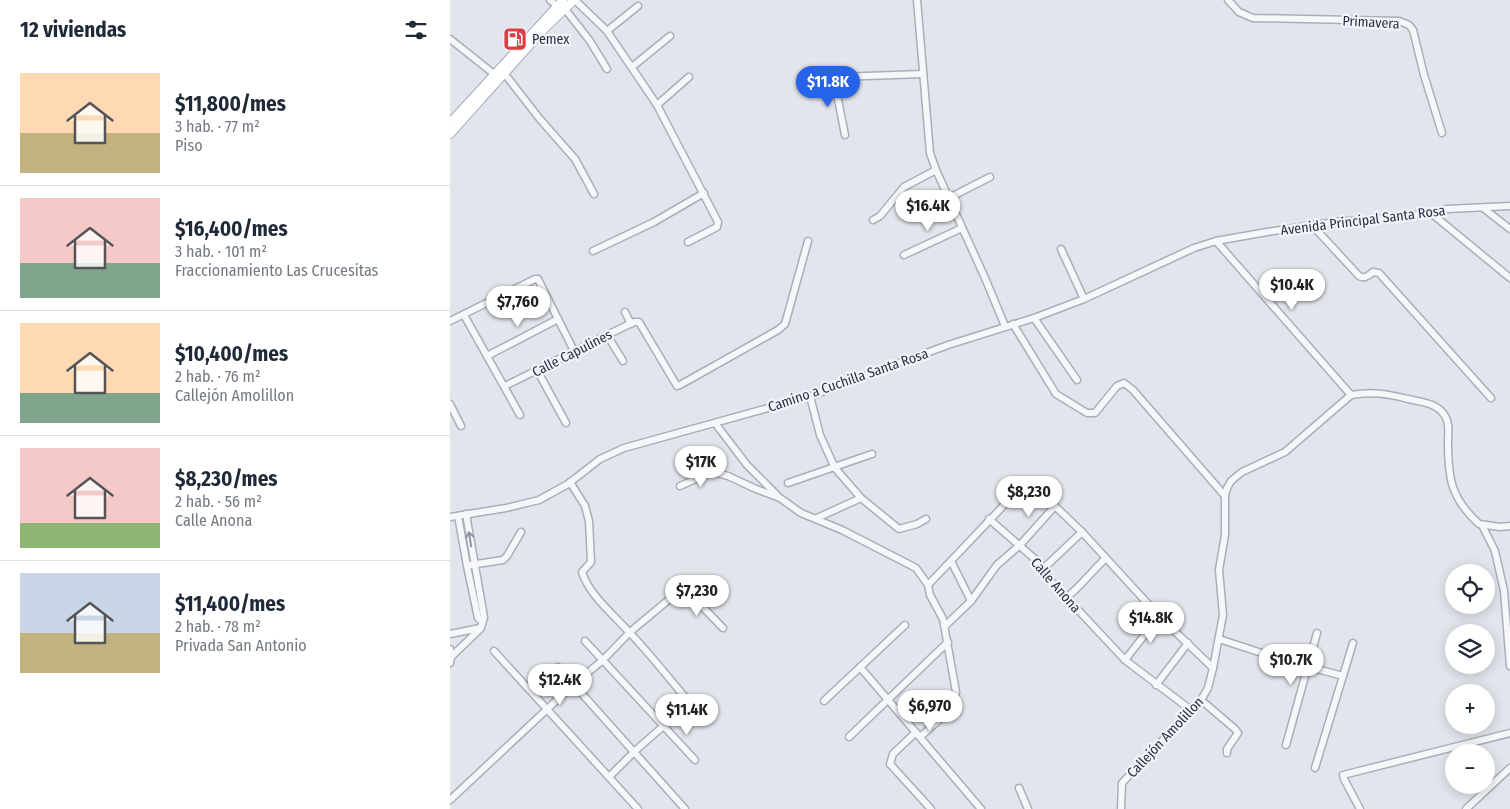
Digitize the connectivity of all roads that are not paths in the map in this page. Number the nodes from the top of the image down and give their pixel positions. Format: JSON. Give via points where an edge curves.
{"nodes":[{"id":1,"x":550,"y":0,"type":"edge"},
{"id":2,"x":563,"y":0,"type":"edge"},
{"id":3,"x":574,"y":0,"type":"edge"},
{"id":4,"x":917,"y":0,"type":"edge"},
{"id":5,"x":1228,"y":0,"type":"edge"},
{"id":6,"x":638,"y":6,"type":"dead end"},
{"id":7,"x":561,"y":7,"type":"junction"},
{"id":8,"x":607,"y":32,"type":"junction"},
{"id":9,"x":670,"y":36,"type":"dead end"},
{"id":10,"x":450,"y":39,"type":"edge"},
{"id":11,"x":632,"y":67,"type":"junction"},
{"id":12,"x":607,"y":69,"type":"dead end"},
{"id":13,"x":504,"y":73,"type":"junction"},
{"id":14,"x":494,"y":74,"type":"junction"},
{"id":15,"x":923,"y":74,"type":"junction"},
{"id":16,"x":689,"y":77,"type":"dead end"},
{"id":17,"x":657,"y":105,"type":"junction"},
{"id":18,"x":450,"y":123,"type":"edge"},
{"id":19,"x":1442,"y":133,"type":"dead end"},
{"id":20,"x":450,"y":134,"type":"edge"},
{"id":21,"x":844,"y":135,"type":"dead end"},
{"id":22,"x":936,"y":170,"type":"junction"},
{"id":23,"x":990,"y":177,"type":"dead end"},
{"id":24,"x":704,"y":193,"type":"junction"},
{"id":25,"x":594,"y":194,"type":"dead end"},
{"id":26,"x":948,"y":198,"type":"junction"},
{"id":27,"x":1510,"y":206,"type":"edge"},
{"id":28,"x":1484,"y":208,"type":"junction"},
{"id":29,"x":1431,"y":213,"type":"junction"},
{"id":30,"x":873,"y":220,"type":"dead end"},
{"id":31,"x":1312,"y":225,"type":"junction"},
{"id":32,"x":962,"y":228,"type":"junction"},
{"id":33,"x":1510,"y":229,"type":"edge"},
{"id":34,"x":808,"y":241,"type":"dead end"},
{"id":35,"x":1216,"y":241,"type":"junction"},
{"id":36,"x":688,"y":242,"type":"dead end"},
{"id":37,"x":1061,"y":249,"type":"dead end"},
{"id":38,"x":593,"y":251,"type":"dead end"},
{"id":39,"x":904,"y":255,"type":"dead end"},
{"id":40,"x":1510,"y":278,"type":"edge"},
{"id":41,"x":1084,"y":299,"type":"junction"},
{"id":42,"x":624,"y":312,"type":"dead end"},
{"id":43,"x":464,"y":314,"type":"junction"},
{"id":44,"x":1034,"y":318,"type":"junction"},
{"id":45,"x":558,"y":319,"type":"junction"},
{"id":46,"x":450,"y":321,"type":"edge"},
{"id":47,"x":630,"y":324,"type":"junction"},
{"id":48,"x":1013,"y":324,"type":"junction"},
{"id":49,"x":1005,"y":326,"type":"junction"},
{"id":50,"x":607,"y":335,"type":"junction"},
{"id":51,"x":574,"y":351,"type":"junction"},
{"id":52,"x":488,"y":356,"type":"junction"},
{"id":53,"x":623,"y":361,"type":"dead end"},
{"id":54,"x":537,"y":370,"type":"junction"},
{"id":55,"x":1077,"y":380,"type":"dead end"},
{"id":56,"x":505,"y":386,"type":"junction"},
{"id":57,"x":1351,"y":395,"type":"junction"},
{"id":58,"x":810,"y":396,"type":"junction"},
{"id":59,"x":1492,"y":398,"type":"dead end"},
{"id":60,"x":450,"y":404,"type":"edge"},
{"id":61,"x":520,"y":415,"type":"dead end"},
{"id":62,"x":566,"y":423,"type":"dead end"},
{"id":63,"x":715,"y":423,"type":"junction"},
{"id":64,"x":461,"y":426,"type":"dead end"},
{"id":65,"x":872,"y":454,"type":"dead end"},
{"id":66,"x":835,"y":468,"type":"junction"},
{"id":67,"x":570,"y":482,"type":"junction"},
{"id":68,"x":788,"y":483,"type":"dead end"},
{"id":69,"x":680,"y":486,"type":"dead end"},
{"id":70,"x":1225,"y":496,"type":"junction"},
{"id":71,"x":780,"y":498,"type":"junction"},
{"id":72,"x":861,"y":498,"type":"junction"},
{"id":73,"x":1055,"y":506,"type":"junction"},
{"id":74,"x":466,"y":514,"type":"junction"},
{"id":75,"x":458,"y":516,"type":"junction"},
{"id":76,"x":450,"y":517,"type":"edge"},
{"id":77,"x":817,"y":518,"type":"junction"},
{"id":78,"x":926,"y":519,"type":"dead end"},
{"id":79,"x":989,"y":520,"type":"junction"},
{"id":80,"x":1482,"y":525,"type":"junction"},
{"id":81,"x":1510,"y":526,"type":"edge"},
{"id":82,"x":521,"y":532,"type":"dead end"},
{"id":83,"x":1082,"y":532,"type":"junction"},
{"id":84,"x":1020,"y":545,"type":"junction"},
{"id":85,"x":1106,"y":558,"type":"junction"},
{"id":86,"x":951,"y":561,"type":"junction"},
{"id":87,"x":470,"y":565,"type":"junction"},
{"id":88,"x":1044,"y":568,"type":"junction"},
{"id":89,"x":928,"y":585,"type":"junction"},
{"id":90,"x":1066,"y":598,"type":"junction"},
{"id":91,"x":971,"y":601,"type":"junction"},
{"id":92,"x":1160,"y":615,"type":"junction"},
{"id":93,"x":481,"y":624,"type":"junction"},
{"id":94,"x":905,"y":625,"type":"dead end"},
{"id":95,"x":945,"y":626,"type":"junction"},
{"id":96,"x":723,"y":628,"type":"dead end"},
{"id":97,"x":630,"y":632,"type":"junction"},
{"id":98,"x":1317,"y":633,"type":"dead end"},
{"id":99,"x":450,"y":634,"type":"edge"},
{"id":100,"x":1219,"y":639,"type":"junction"},
{"id":101,"x":585,"y":641,"type":"dead end"},
{"id":102,"x":948,"y":642,"type":"junction"},
{"id":103,"x":1188,"y":643,"type":"junction"},
{"id":104,"x":1352,"y":643,"type":"dead end"},
{"id":105,"x":450,"y":649,"type":"edge"},
{"id":106,"x":494,"y":651,"type":"dead end"},
{"id":107,"x":451,"y":660,"type":"edge"},
{"id":108,"x":602,"y":660,"type":"junction"},
{"id":109,"x":1125,"y":660,"type":"junction"},
{"id":110,"x":1307,"y":666,"type":"junction"},
{"id":111,"x":1510,"y":666,"type":"edge"},
{"id":112,"x":558,"y":667,"type":"dead end"},
{"id":113,"x":860,"y":667,"type":"junction"},
{"id":114,"x":1213,"y":668,"type":"junction"},
{"id":115,"x":1343,"y":676,"type":"junction"},
{"id":116,"x":574,"y":684,"type":"junction"},
{"id":117,"x":1156,"y":685,"type":"junction"},
{"id":118,"x":888,"y":699,"type":"junction"},
{"id":119,"x":1201,"y":700,"type":"junction"},
{"id":120,"x":824,"y":701,"type":"dead end"},
{"id":121,"x":549,"y":709,"type":"junction"},
{"id":122,"x":1191,"y":710,"type":"junction"},
{"id":123,"x":664,"y":726,"type":"junction"},
{"id":124,"x":1510,"y":733,"type":"edge"},
{"id":125,"x":918,"y":734,"type":"junction"},
{"id":126,"x":849,"y":737,"type":"dead end"},
{"id":127,"x":1286,"y":745,"type":"dead end"},
{"id":128,"x":635,"y":751,"type":"junction"},
{"id":129,"x":1227,"y":753,"type":"dead end"},
{"id":130,"x":695,"y":760,"type":"dead end"},
{"id":131,"x":1315,"y":768,"type":"dead end"},
{"id":132,"x":1510,"y":768,"type":"edge"},
{"id":133,"x":609,"y":776,"type":"junction"},
{"id":134,"x":1019,"y":788,"type":"dead end"},
{"id":135,"x":450,"y":800,"type":"edge"},
{"id":136,"x":638,"y":809,"type":"edge"},
{"id":137,"x":685,"y":809,"type":"edge"},
{"id":138,"x":931,"y":809,"type":"edge"},
{"id":139,"x":981,"y":809,"type":"edge"},
{"id":140,"x":1028,"y":809,"type":"edge"},
{"id":141,"x":1121,"y":809,"type":"edge"},
{"id":142,"x":1360,"y":809,"type":"edge"},
{"id":143,"x":1466,"y":809,"type":"edge"}],
"edges":[{"from":1,"to":7,"type":"street"},
{"from":2,"to":7,"type":"main road"},
{"from":3,"to":7,"type":"main road"},
{"from":3,"to":8,"type":"street"},
{"from":4,"to":15,"type":"street"},
{"from":5,"to":19,"type":"street","name":"Primavera","via":[[1238,12],[1253,18],[1400,21],[1409,25]]},
{"from":6,"to":8,"type":"street"},
{"from":7,"to":12,"type":"street","via":[[590,41]]},
{"from":7,"to":13,"type":"main road"},
{"from":7,"to":14,"type":"main road"},
{"from":8,"to":11,"type":"street"},
{"from":9,"to":11,"type":"street"},
{"from":10,"to":14,"type":"street"},
{"from":11,"to":17,"type":"street"},
{"from":13,"to":20,"type":"main road"},
{"from":13,"to":25,"type":"street","via":[[575,159]]},
{"from":14,"to":18,"type":"main road"},
{"from":15,"to":21,"type":"street","via":[[834,79]]},
{"from":15,"to":22,"type":"street","via":[[930,153]]},
{"from":16,"to":17,"type":"street"},
{"from":17,"to":24,"type":"street"},
{"from":22,"to":26,"type":"street"},
{"from":22,"to":30,"type":"street","via":[[904,187]]},
{"from":23,"to":26,"type":"street"},
{"from":24,"to":36,"type":"street","via":[[718,225]]},
{"from":24,"to":38,"type":"street","via":[[654,222]]},
{"from":26,"to":32,"type":"street"},
{"from":27,"to":28,"type":"street","name":"Avenida Principal Santa Rosa"},
{"from":28,"to":29,"type":"street","name":"Avenida Principal Santa Rosa"},
{"from":28,"to":33,"type":"street"},
{"from":29,"to":31,"type":"street","name":"Avenida Principal Santa Rosa"},
{"from":29,"to":40,"type":"street"},
{"from":31,"to":35,"type":"street","name":"Avenida Principal Santa Rosa"},
{"from":31,"to":59,"type":"street","via":[[1359,276],[1363,278],[1373,272],[1379,273]]},
{"from":32,"to":39,"type":"street"},
{"from":32,"to":49,"type":"street"},
{"from":34,"to":47,"type":"street","name":"Calle Capulines","via":[[784,324],[676,386],[639,322]]},
{"from":35,"to":41,"type":"street","name":"Camino a Cuchilla Santa Rosa"},
{"from":35,"to":57,"type":"street"},
{"from":37,"to":41,"type":"street"},
{"from":41,"to":44,"type":"street","name":"Camino a Cuchilla Santa Rosa"},
{"from":42,"to":47,"type":"street"},
{"from":43,"to":45,"type":"street","via":[[538,279]]},
{"from":43,"to":46,"type":"street"},
{"from":43,"to":52,"type":"street"},
{"from":44,"to":48,"type":"street","name":"Camino a Cuchilla Santa Rosa"},
{"from":44,"to":55,"type":"street"},
{"from":45,"to":51,"type":"street"},
{"from":45,"to":52,"type":"street"},
{"from":47,"to":50,"type":"street","name":"Calle Capulines"},
{"from":48,"to":49,"type":"street","name":"Camino a Cuchilla Santa Rosa"},
{"from":48,"to":70,"type":"street","via":[[1056,394],[1087,413],[1094,413],[1117,386],[1124,383]]},
{"from":49,"to":58,"type":"street","name":"Camino a Cuchilla Santa Rosa"},
{"from":50,"to":51,"type":"street","name":"Calle Capulines"},
{"from":50,"to":53,"type":"street"},
{"from":51,"to":54,"type":"street","name":"Calle Capulines"},
{"from":52,"to":56,"type":"street"},
{"from":54,"to":56,"type":"street","name":"Calle Capulines"},
{"from":54,"to":62,"type":"street"},
{"from":56,"to":61,"type":"street"},
{"from":57,"to":70,"type":"street","via":[[1285,452],[1232,480]]},
{"from":57,"to":80,"type":"street","via":[[1367,392],[1386,394],[1432,404],[1441,410],[1448,424],[1448,469],[1452,488],[1472,518]]},
{"from":58,"to":63,"type":"street","name":"Camino a Cuchilla Santa Rosa"},
{"from":58,"to":66,"type":"street","via":[[820,435]]},
{"from":60,"to":64,"type":"street"},
{"from":63,"to":67,"type":"street","name":"Camino a Cuchilla Santa Rosa","via":[[624,448],[600,459]]},
{"from":63,"to":71,"type":"street","via":[[747,465]]},
{"from":65,"to":66,"type":"street"},
{"from":66,"to":68,"type":"street"},
{"from":66,"to":72,"type":"street"},
{"from":67,"to":74,"type":"street","name":"Camino a Cuchilla Santa Rosa","via":[[540,500]]},
{"from":67,"to":97,"type":"street","via":[[589,521],[591,562],[582,572],[584,579]]},
{"from":69,"to":71,"type":"street","via":[[706,474],[717,473]]},
{"from":70,"to":100,"type":"street","name":"Callejón Amolillon","via":[[1219,570],[1223,610]]},
{"from":71,"to":77,"type":"street","via":[[801,513]]},
{"from":72,"to":77,"type":"street"},
{"from":72,"to":78,"type":"street","via":[[899,529]]},
{"from":73,"to":79,"type":"street","via":[[1028,483]]},
{"from":73,"to":83,"type":"street"},
{"from":73,"to":84,"type":"street"},
{"from":74,"to":75,"type":"street","name":"Camino a Cuchilla Santa Rosa"},
{"from":87,"to":74,"type":"street","one_way":true},
{"from":75,"to":76,"type":"street","name":"Camino a Cuchilla Santa Rosa"},
{"from":75,"to":87,"type":"street"},
{"from":77,"to":89,"type":"street","via":[[908,562]]},
{"from":79,"to":84,"type":"street","name":"Calle Anona"},
{"from":79,"to":86,"type":"street"},
{"from":80,"to":81,"type":"street"},
{"from":80,"to":111,"type":"street","via":[[1495,551],[1504,591]]},
{"from":82,"to":87,"type":"street","via":[[503,560]]},
{"from":83,"to":85,"type":"street"},
{"from":83,"to":88,"type":"street"},
{"from":84,"to":88,"type":"street","name":"Calle Anona"},
{"from":84,"to":91,"type":"street","via":[[997,565]]},
{"from":85,"to":90,"type":"street"},
{"from":85,"to":92,"type":"street"},
{"from":86,"to":89,"type":"street"},
{"from":86,"to":91,"type":"street"},
{"from":87,"to":93,"type":"street"},
{"from":88,"to":90,"type":"street","name":"Calle Anona"},
{"from":89,"to":95,"type":"street"},
{"from":90,"to":109,"type":"street","name":"Calle Anona"},
{"from":91,"to":95,"type":"street"},
{"from":92,"to":103,"type":"street"},
{"from":92,"to":109,"type":"street"},
{"from":93,"to":99,"type":"street"},
{"from":93,"to":107,"type":"street"},
{"from":94,"to":113,"type":"street"},
{"from":95,"to":102,"type":"street"},
{"from":96,"to":97,"type":"street","via":[[684,590]]},
{"from":97,"to":108,"type":"street"},
{"from":97,"to":123,"type":"street","via":[[688,701]]},
{"from":98,"to":110,"type":"street"},
{"from":100,"to":110,"type":"street"},
{"from":100,"to":114,"type":"street","name":"Callejón Amolillon"},
{"from":101,"to":108,"type":"street"},
{"from":102,"to":118,"type":"street"},
{"from":102,"to":125,"type":"street","via":[[955,698],[936,722]]},
{"from":103,"to":114,"type":"street"},
{"from":103,"to":117,"type":"street"},
{"from":104,"to":115,"type":"street"},
{"from":105,"to":107,"type":"street"},
{"from":106,"to":121,"type":"street"},
{"from":108,"to":116,"type":"street"},
{"from":108,"to":123,"type":"street"},
{"from":109,"to":117,"type":"street","name":"Calle Anona"},
{"from":110,"to":115,"type":"street"},
{"from":110,"to":127,"type":"street"},
{"from":112,"to":116,"type":"street"},
{"from":113,"to":118,"type":"street"},
{"from":113,"to":120,"type":"street"},
{"from":114,"to":119,"type":"street","name":"Callejón Amolillon"},
{"from":115,"to":131,"type":"street"},
{"from":116,"to":121,"type":"street"},
{"from":116,"to":128,"type":"street"},
{"from":117,"to":122,"type":"street","name":"Calle Anona"},
{"from":118,"to":125,"type":"street"},
{"from":118,"to":126,"type":"street"},
{"from":119,"to":122,"type":"street","name":"Callejón Amolillon"},
{"from":119,"to":129,"type":"street","via":[[1238,733]]},
{"from":121,"to":133,"type":"street"},
{"from":121,"to":135,"type":"street"},
{"from":122,"to":141,"type":"street","name":"Callejón Amolillon","via":[[1122,783]]},
{"from":123,"to":128,"type":"street"},
{"from":123,"to":130,"type":"street"},
{"from":124,"to":142,"type":"street","via":[[1343,775]]},
{"from":125,"to":138,"type":"street","via":[[893,754],[890,764]]},
{"from":125,"to":139,"type":"street"},
{"from":128,"to":133,"type":"street"},
{"from":128,"to":137,"type":"street"},
{"from":132,"to":143,"type":"street"},
{"from":133,"to":136,"type":"street"},
{"from":134,"to":140,"type":"street"}]}
